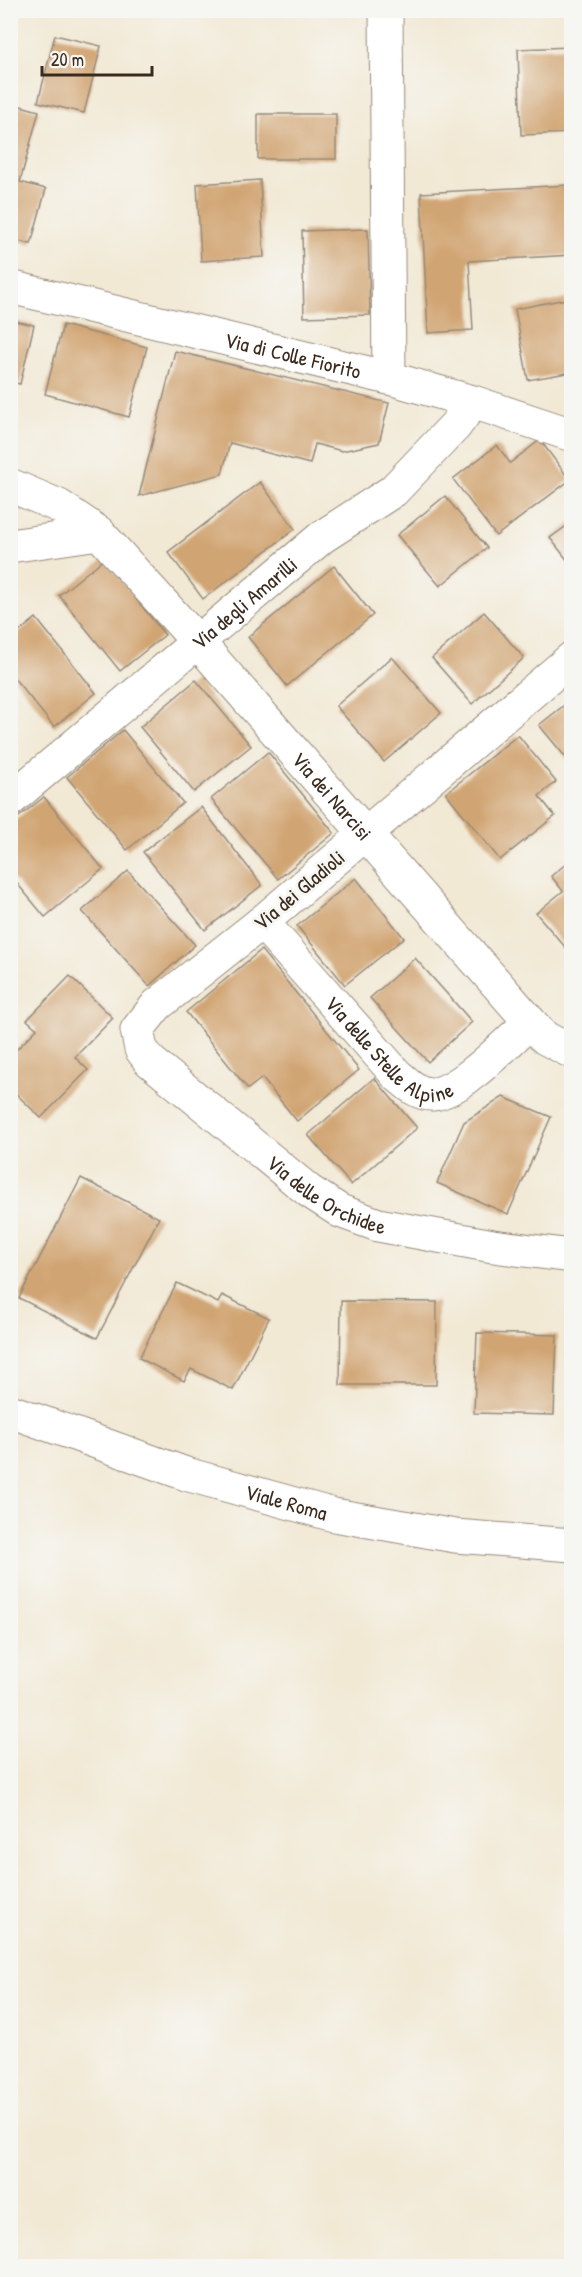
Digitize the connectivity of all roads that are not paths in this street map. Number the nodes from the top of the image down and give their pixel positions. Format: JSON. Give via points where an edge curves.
{"nodes":[{"id":1,"x":386,"y":10,"type":"edge"},
{"id":2,"x":10,"y":287,"type":"edge"},
{"id":3,"x":389,"y":378,"type":"junction"},
{"id":4,"x":473,"y":402,"type":"junction"},
{"id":5,"x":571,"y":434,"type":"edge"},
{"id":6,"x":10,"y":485,"type":"edge"},
{"id":7,"x":99,"y":533,"type":"junction"},
{"id":8,"x":10,"y":546,"type":"edge"},
{"id":9,"x":197,"y":641,"type":"junction"},
{"id":10,"x":572,"y":658,"type":"edge"},
{"id":11,"x":10,"y":800,"type":"edge"},
{"id":12,"x":365,"y":833,"type":"junction"},
{"id":13,"x":262,"y":922,"type":"junction"},
{"id":14,"x":530,"y":1022,"type":"junction"},
{"id":15,"x":137,"y":1029,"type":"joint"},
{"id":16,"x":572,"y":1052,"type":"edge"},
{"id":17,"x":572,"y":1256,"type":"edge"},
{"id":18,"x":10,"y":1412,"type":"edge"},
{"id":19,"x":572,"y":1545,"type":"edge"}],
"edges":[{"from":1,"to":3,"type":"street"},
{"from":2,"to":3,"type":"street","name":"Via di Colle Fiorito"},
{"from":3,"to":4,"type":"street","name":"Via di Colle Fiorito"},
{"from":4,"to":5,"type":"street","name":"Via di Colle Fiorito"},
{"from":4,"to":9,"type":"street","name":"Via degli Amarilli","via":[[456,426],[393,491],[322,537]]},
{"from":6,"to":7,"type":"street","name":"Via dei Narcisi","via":[[59,506]]},
{"from":7,"to":8,"type":"street"},
{"from":7,"to":9,"type":"street","name":"Via dei Narcisi"},
{"from":9,"to":11,"type":"street","name":"Via degli Amarilli"},
{"from":9,"to":12,"type":"street","name":"Via dei Narcisi"},
{"from":10,"to":12,"type":"street","name":"Via dei Gladioli"},
{"from":12,"to":13,"type":"street","name":"Via dei Gladioli"},
{"from":12,"to":14,"type":"street","name":"Via dei Narcisi"},
{"from":13,"to":14,"type":"street","name":"Via delle Stelle Alpine","via":[[397,1075],[421,1093],[440,1093],[457,1085]]},
{"from":13,"to":15,"type":"street","name":"Via dei Gladioli","via":[[157,1005]]},
{"from":14,"to":16,"type":"street","name":"Via dei Narcisi","via":[[545,1038]]},
{"from":15,"to":17,"type":"street","name":"Via delle Orchidee","via":[[141,1049],[150,1061],[309,1191],[340,1211],[389,1227]]},
{"from":18,"to":19,"type":"street","name":"Viale Roma","via":[[186,1474],[334,1515],[455,1536]]}]}
